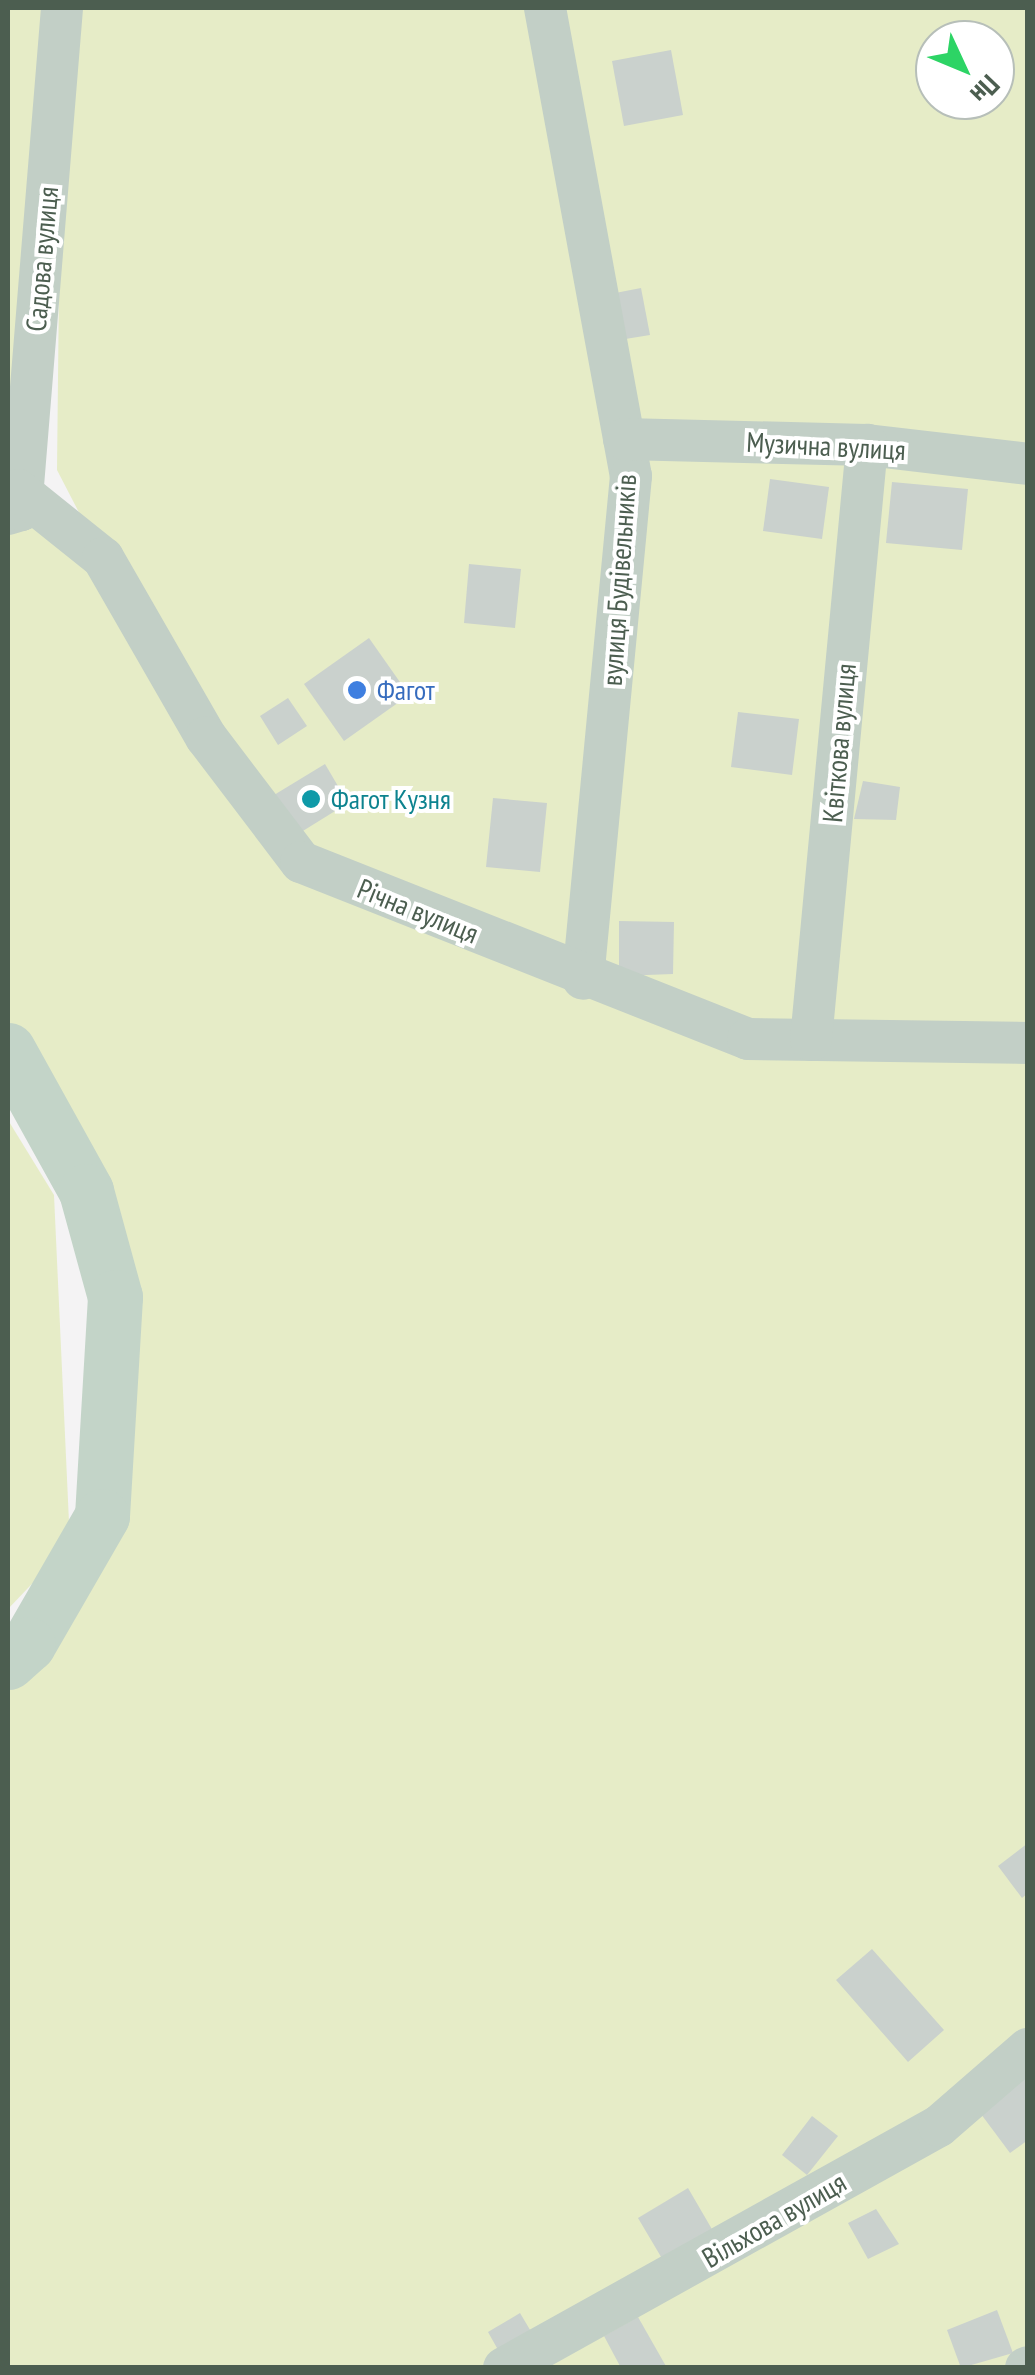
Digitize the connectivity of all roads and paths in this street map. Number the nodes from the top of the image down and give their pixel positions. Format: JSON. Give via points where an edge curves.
{"nodes":[{"id":1,"x":62,"y":8,"type":"edge"},
{"id":2,"x":545,"y":8,"type":"edge"},
{"id":3,"x":624,"y":439,"type":"junction"},
{"id":4,"x":867,"y":445,"type":"junction"},
{"id":5,"x":1028,"y":464,"type":"edge"},
{"id":6,"x":14,"y":512,"type":"edge"},
{"id":7,"x":583,"y":978,"type":"junction"},
{"id":8,"x":810,"y":1040,"type":"junction"},
{"id":9,"x":1028,"y":1043,"type":"edge"},
{"id":10,"x":8,"y":1050,"type":"edge"},
{"id":11,"x":8,"y":1662,"type":"edge"},
{"id":12,"x":1028,"y":2049,"type":"edge"},
{"id":13,"x":504,"y":2368,"type":"edge"}],
"edges":[{"from":1,"to":6,"type":"street","name":"Садова вулиця"},
{"from":2,"to":3,"type":"street","name":"вулиця Будівельників"},
{"from":3,"to":4,"type":"street","name":"Музична вулиця"},
{"from":3,"to":7,"type":"street","name":"вулиця Будівельників","via":[[631,476]]},
{"from":4,"to":5,"type":"street","name":"Музична вулиця"},
{"from":4,"to":8,"type":"street","name":"Квіткова вулиця"},
{"from":6,"to":7,"type":"street","name":"Річна вулиця","via":[[18,490],[102,558],[206,738],[300,862]]},
{"from":7,"to":8,"type":"street","name":"Річна вулиця","via":[[748,1039]]},
{"from":8,"to":9,"type":"street","name":"Річна вулиця"},
{"from":10,"to":11,"type":"street","via":[[86,1191],[115,1297],[102,1516],[28,1644]]},
{"from":12,"to":13,"type":"street","name":"Вільхова вулиця","via":[[939,2126]]}]}
